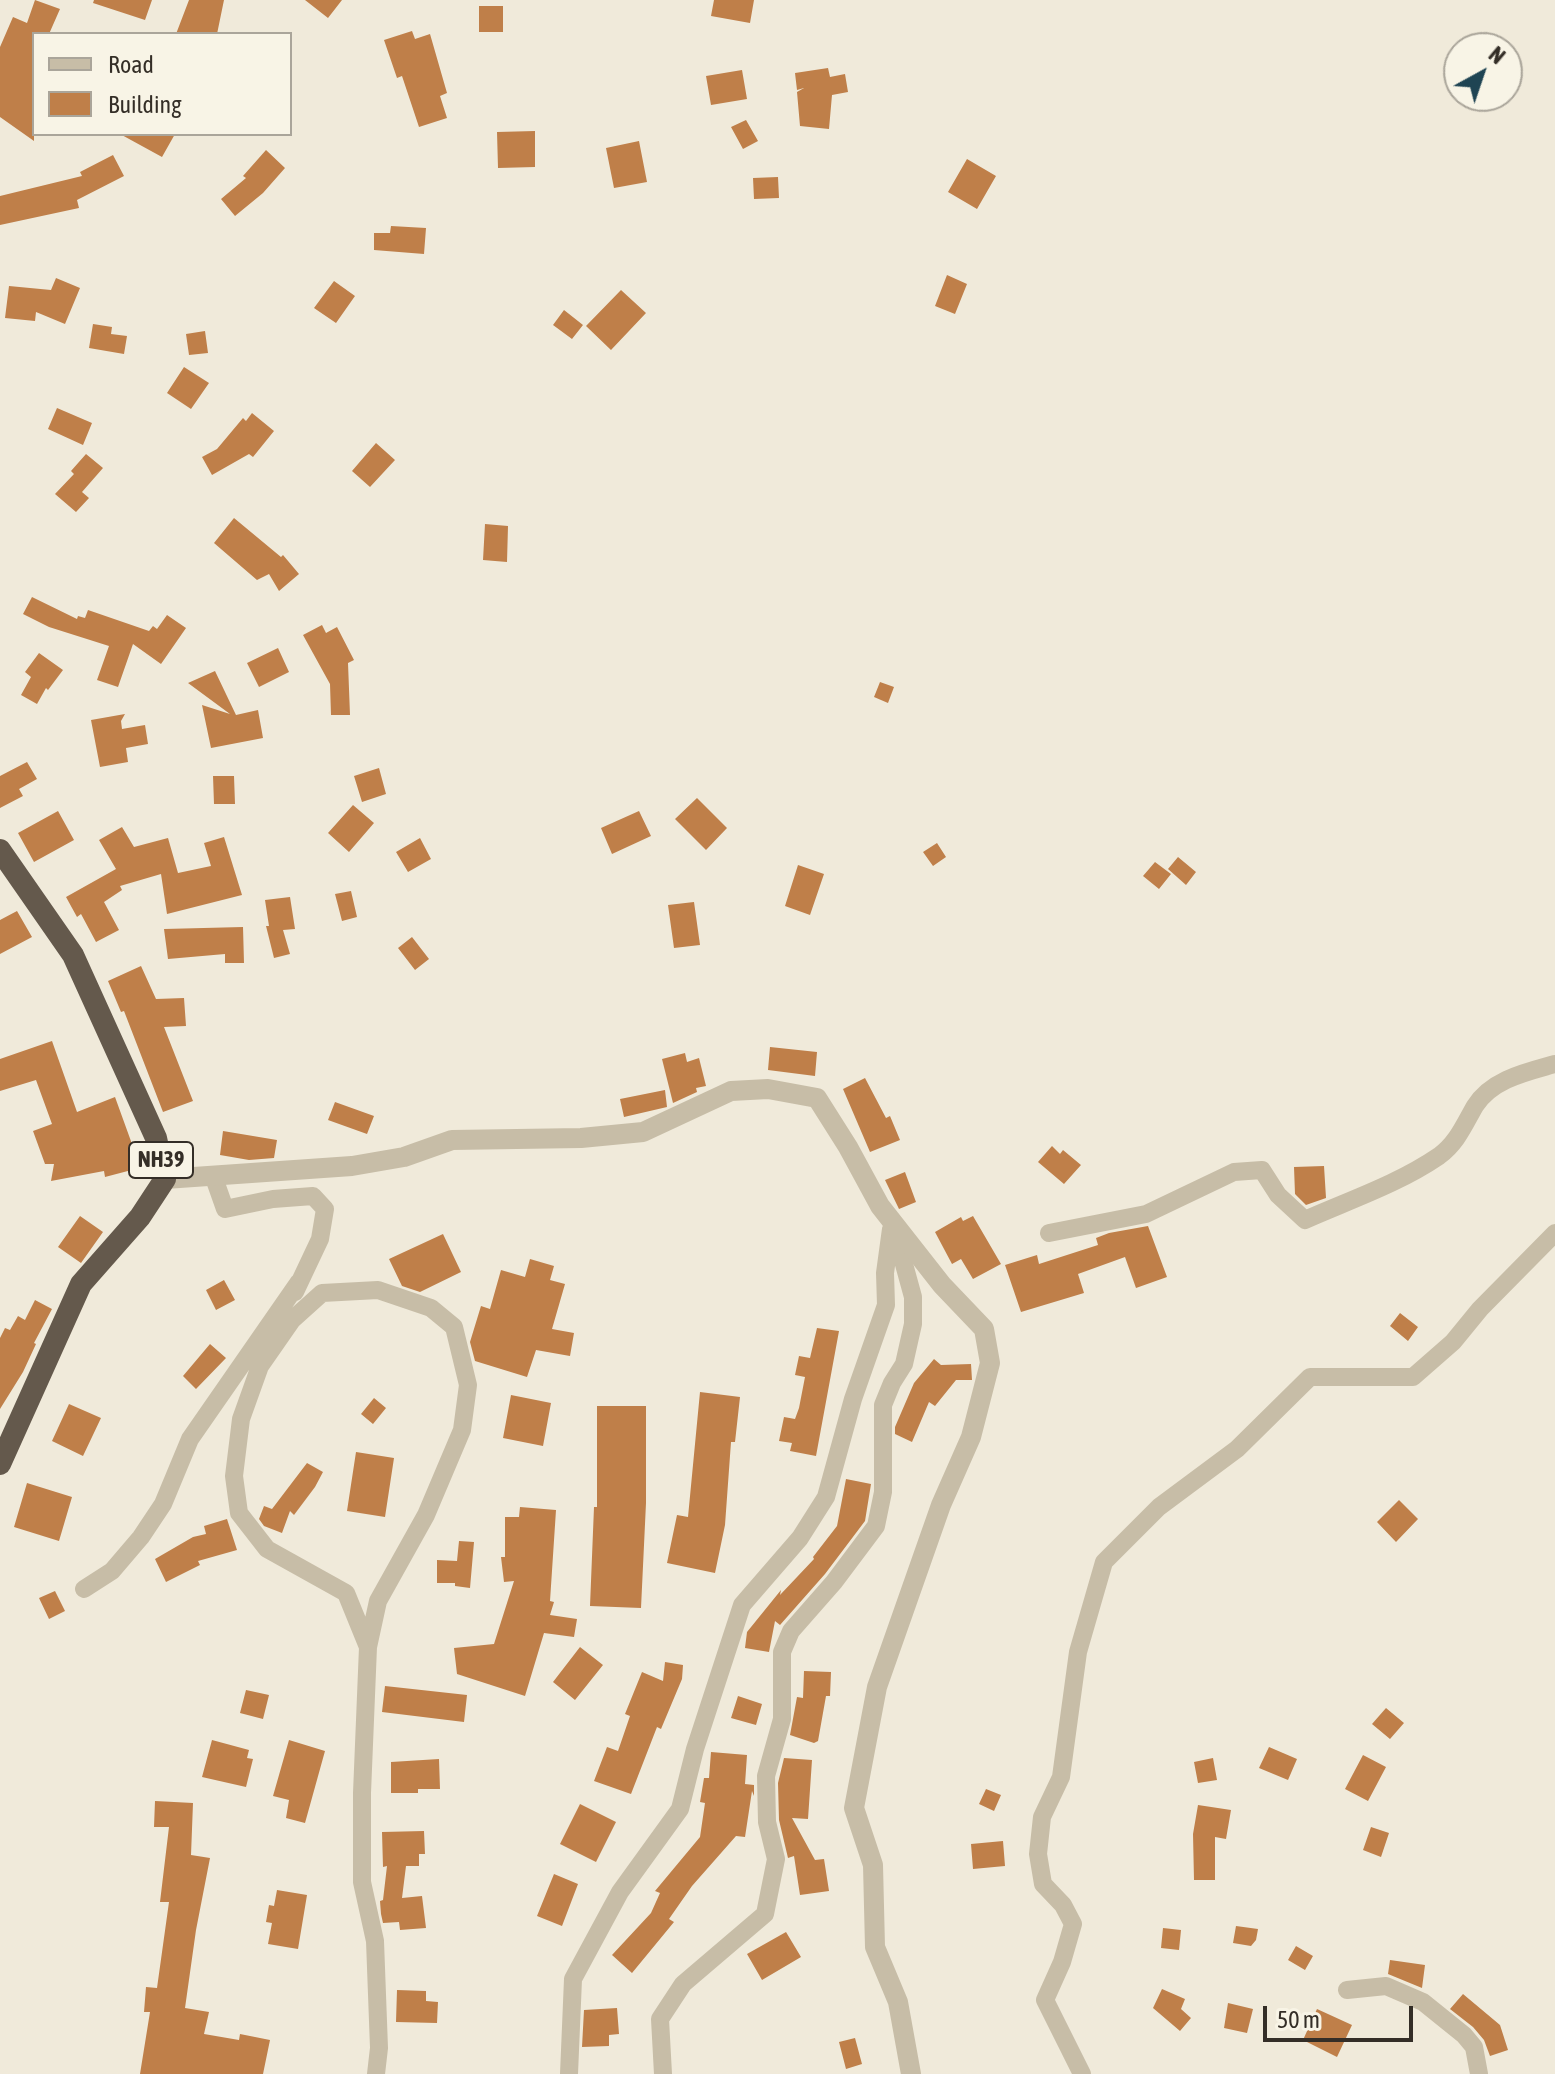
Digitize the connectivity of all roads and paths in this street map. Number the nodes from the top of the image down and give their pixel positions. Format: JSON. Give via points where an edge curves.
{"nodes":[{"id":1,"x":0,"y":850,"type":"edge"},
{"id":2,"x":1555,"y":1064,"type":"edge"},
{"id":3,"x":213,"y":1175,"type":"junction"},
{"id":4,"x":165,"y":1179,"type":"junction"},
{"id":5,"x":893,"y":1222,"type":"junction"},
{"id":6,"x":1049,"y":1233,"type":"dead end"},
{"id":7,"x":1555,"y":1233,"type":"edge"},
{"id":8,"x":299,"y":1282,"type":"junction"},
{"id":9,"x":260,"y":1366,"type":"junction"},
{"id":10,"x":0,"y":1464,"type":"edge"},
{"id":11,"x":84,"y":1589,"type":"dead end"},
{"id":12,"x":368,"y":1647,"type":"junction"},
{"id":13,"x":1347,"y":1990,"type":"dead end"},
{"id":14,"x":376,"y":2074,"type":"edge"},
{"id":15,"x":569,"y":2074,"type":"edge"},
{"id":16,"x":663,"y":2074,"type":"edge"},
{"id":17,"x":911,"y":2074,"type":"edge"},
{"id":18,"x":1082,"y":2074,"type":"edge"},
{"id":19,"x":1479,"y":2074,"type":"edge"}],
"edges":[{"from":1,"to":4,"type":"highway","number":"NH39","via":[[73,955],[156,1138]]},
{"from":2,"to":6,"type":"street","via":[[1506,1078],[1477,1103],[1461,1133],[1441,1154],[1380,1189],[1305,1220],[1278,1195],[1262,1170],[1234,1172],[1146,1214]]},
{"from":3,"to":4,"type":"street"},
{"from":3,"to":5,"type":"street","via":[[352,1166],[404,1157],[452,1140],[643,1132],[731,1091],[768,1089],[817,1098]]},
{"from":3,"to":8,"type":"street","via":[[225,1209],[313,1196],[325,1209],[320,1239]]},
{"from":4,"to":10,"type":"highway","number":"NH39","via":[[140,1217],[81,1284]]},
{"from":5,"to":15,"type":"street","via":[[886,1305],[826,1497],[800,1538],[742,1605],[680,1809],[620,1892],[573,1979]]},
{"from":5,"to":16,"type":"street","via":[[913,1297],[913,1324],[904,1364],[883,1405],[883,1492],[876,1526],[791,1631],[782,1652],[782,1719],[766,1776],[767,1822],[776,1859],[765,1914],[683,1984],[660,2019]]},
{"from":5,"to":17,"type":"street","via":[[984,1329],[990,1363],[971,1437],[941,1505],[877,1687],[854,1808],[873,1865],[875,1947],[898,2002]]},
{"from":7,"to":18,"type":"street","via":[[1413,1377],[1310,1377],[1237,1449],[1159,1507],[1104,1562],[1078,1652],[1061,1777],[1042,1817],[1038,1854],[1043,1884],[1073,1924],[1045,2000]]},
{"from":8,"to":9,"type":"street"},
{"from":8,"to":11,"type":"street","via":[[190,1439],[163,1504],[141,1537],[112,1571]]},
{"from":9,"to":12,"type":"street","via":[[241,1419],[234,1476],[239,1513],[267,1549],[346,1593]]},
{"from":9,"to":12,"type":"street","via":[[292,1320],[322,1293],[378,1290],[431,1308],[454,1327],[468,1385],[462,1430],[426,1515],[378,1601]]},
{"from":12,"to":14,"type":"street","via":[[361,1867],[375,1941]]},
{"from":13,"to":19,"type":"street","via":[[1386,1986],[1423,2002],[1474,2047]]}]}
